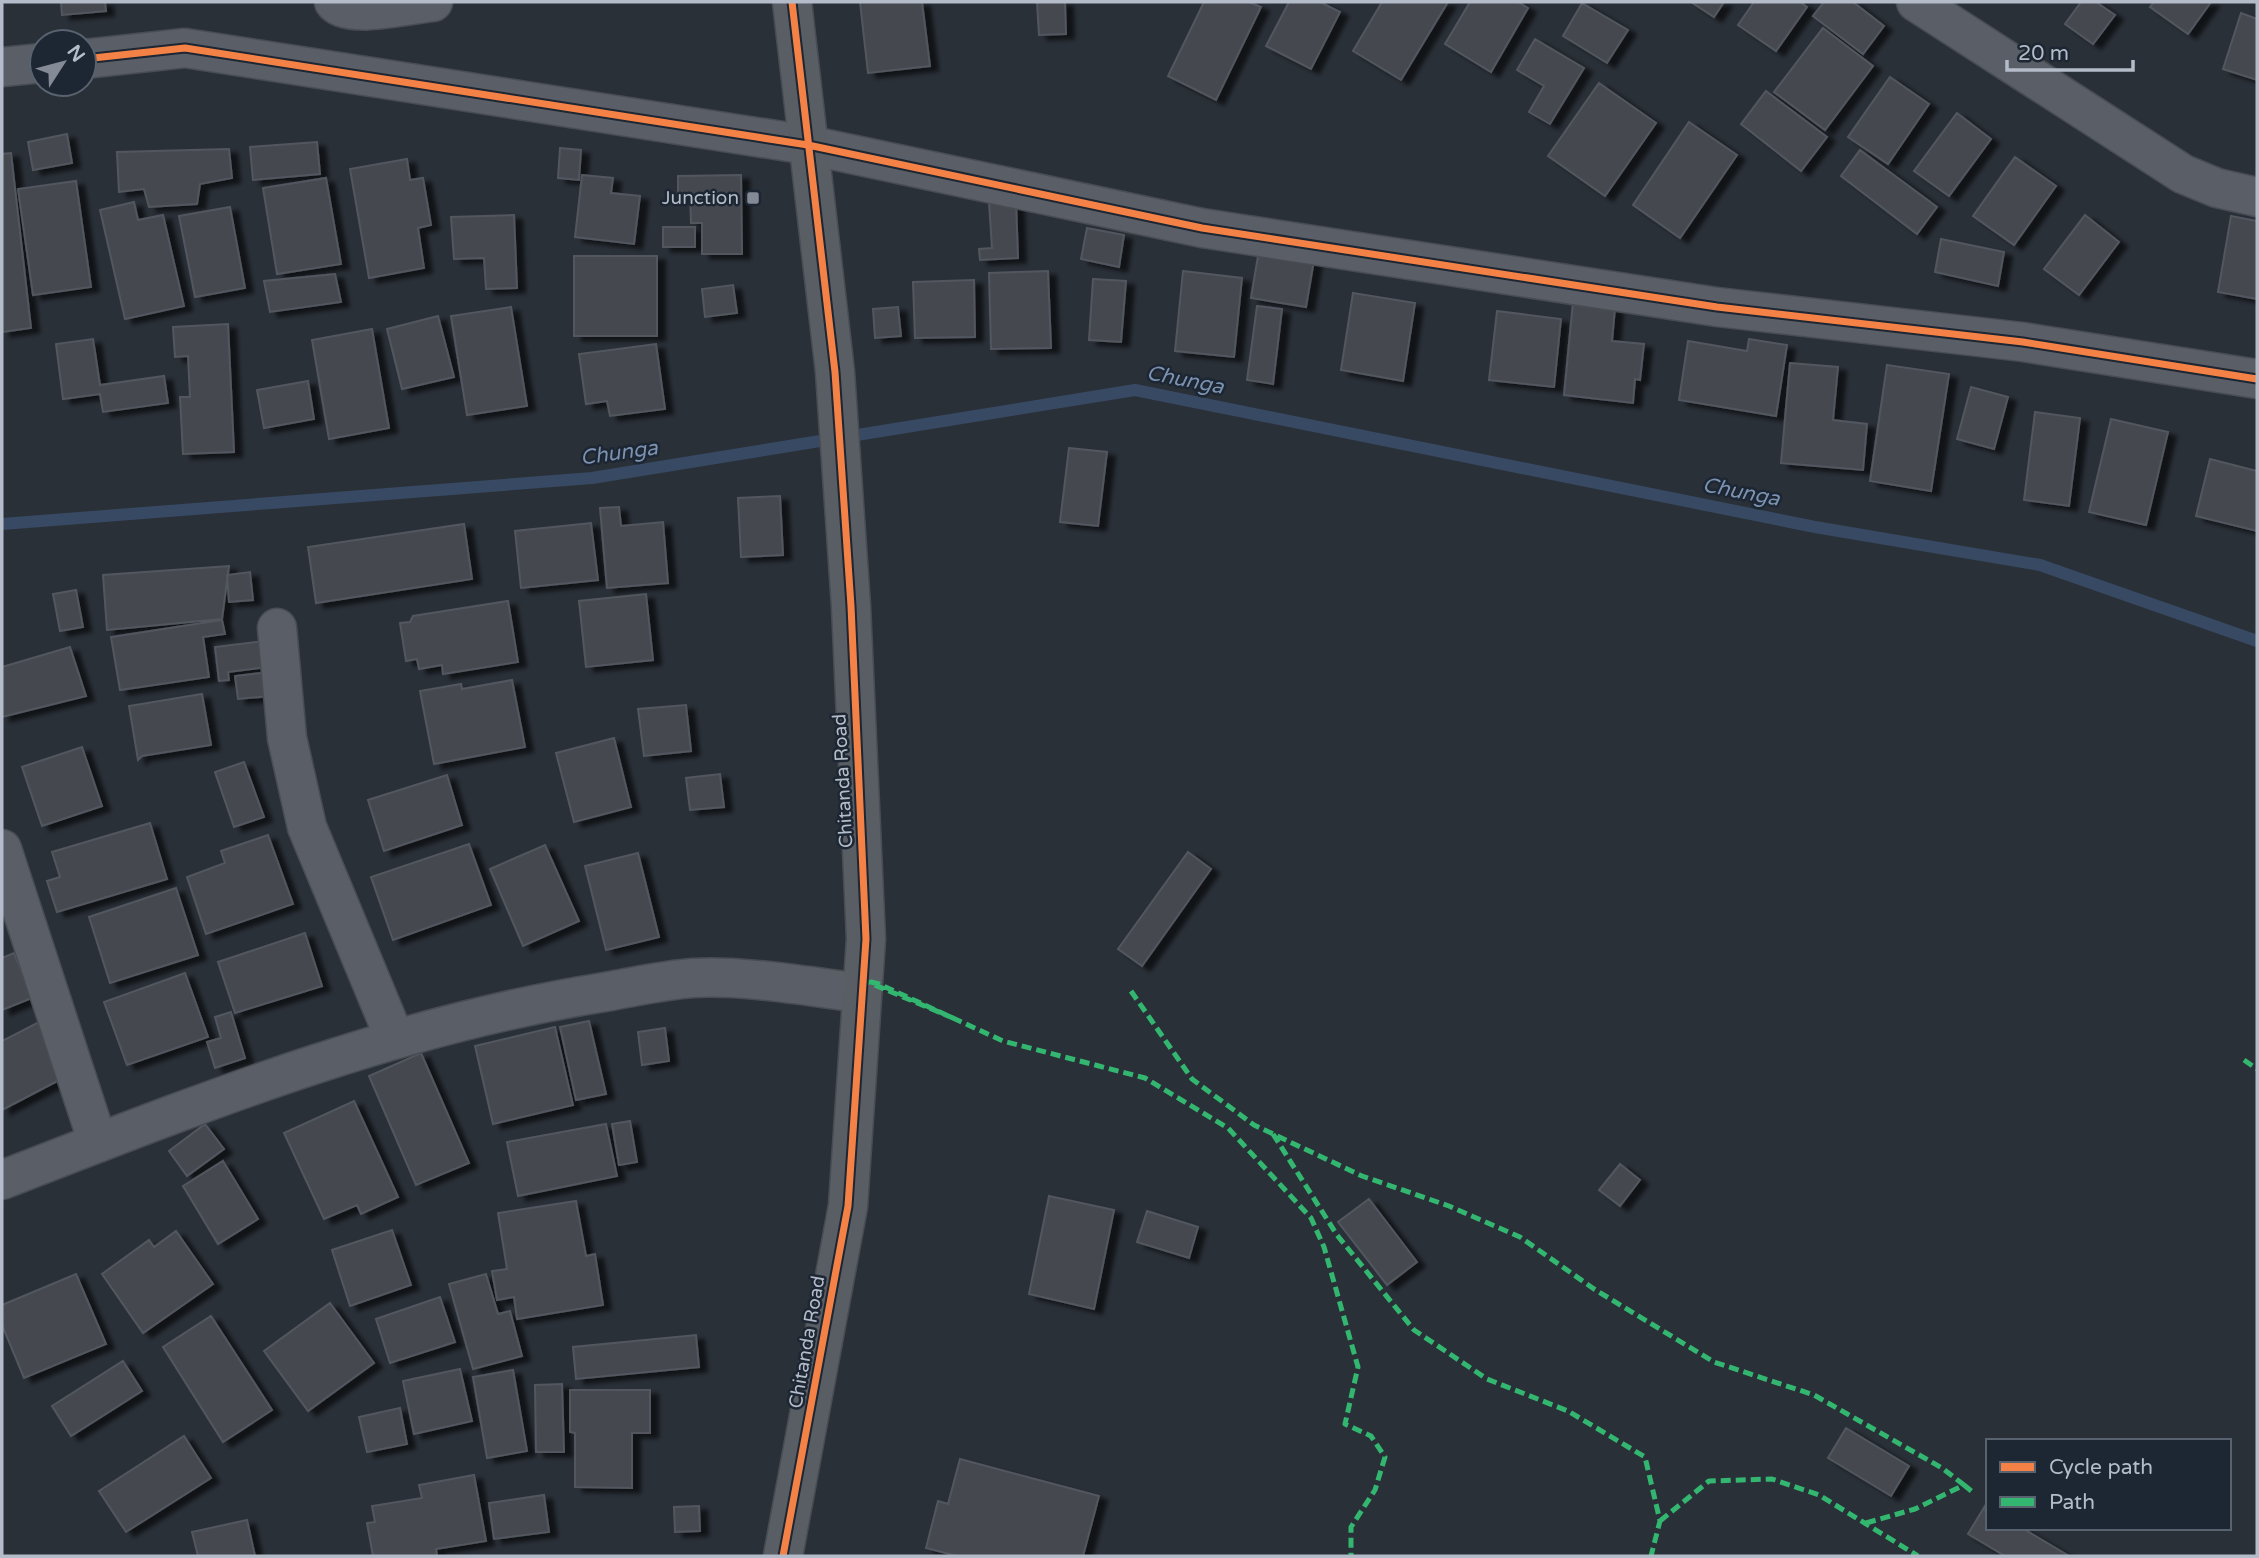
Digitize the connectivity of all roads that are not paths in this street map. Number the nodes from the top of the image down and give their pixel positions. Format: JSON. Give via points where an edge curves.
{"nodes":[{"id":1,"x":334,"y":2,"type":"edge"},
{"id":2,"x":433,"y":2,"type":"edge"},
{"id":3,"x":792,"y":2,"type":"edge"},
{"id":4,"x":1916,"y":2,"type":"edge"},
{"id":5,"x":98,"y":57,"type":"edge"},
{"id":6,"x":28,"y":64,"type":"edge"},
{"id":7,"x":2,"y":67,"type":"edge"},
{"id":8,"x":808,"y":145,"type":"junction"},
{"id":9,"x":2257,"y":197,"type":"edge"},
{"id":10,"x":2257,"y":379,"type":"edge"},
{"id":11,"x":277,"y":628,"type":"dead end"},
{"id":12,"x":2,"y":849,"type":"edge"},
{"id":13,"x":862,"y":993,"type":"junction"},
{"id":14,"x":395,"y":1039,"type":"junction"},
{"id":15,"x":98,"y":1143,"type":"junction"},
{"id":16,"x":2,"y":1180,"type":"edge"},
{"id":17,"x":783,"y":1556,"type":"edge"}],
"edges":[{"from":1,"to":2,"type":"street","via":[[352,12]]},
{"from":3,"to":8,"type":"street","name":"Chitanda Road"},
{"from":4,"to":9,"type":"street","via":[[2183,174]]},
{"from":5,"to":8,"type":"street","via":[[185,48]]},
{"from":6,"to":7,"type":"street"},
{"from":8,"to":10,"type":"street","via":[[1202,228],[1703,305],[2023,342]]},
{"from":8,"to":13,"type":"street","name":"Chitanda Road","via":[[835,372],[843,487],[866,939]]},
{"from":11,"to":14,"type":"street","via":[[287,738],[307,827]]},
{"from":12,"to":15,"type":"street"},
{"from":13,"to":14,"type":"street","via":[[694,978],[547,1002]]},
{"from":13,"to":17,"type":"street","name":"Chitanda Road","via":[[848,1206]]},
{"from":14,"to":15,"type":"street"},
{"from":15,"to":16,"type":"street"}]}
